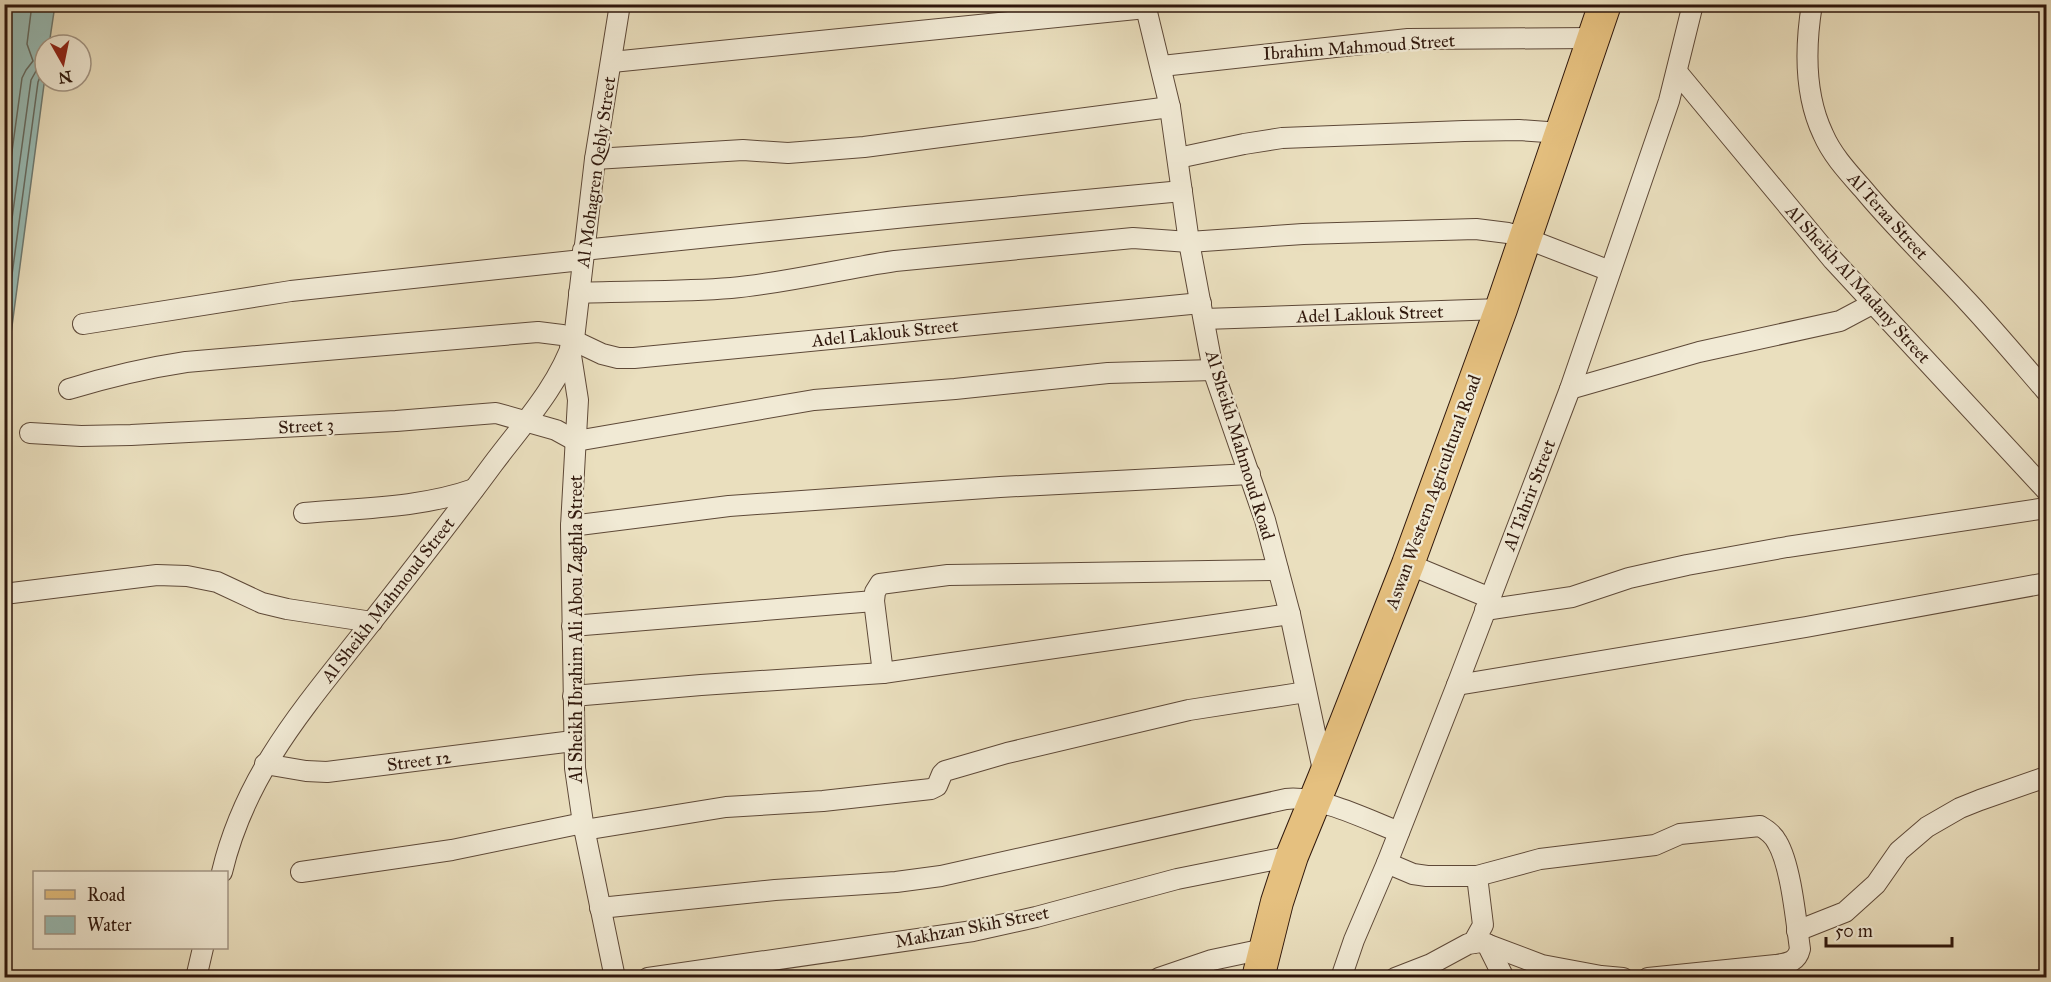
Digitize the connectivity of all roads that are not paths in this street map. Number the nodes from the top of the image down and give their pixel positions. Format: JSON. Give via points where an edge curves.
{"nodes":[{"id":1,"x":620,"y":4,"type":"edge"},
{"id":2,"x":1605,"y":4,"type":"edge"},
{"id":3,"x":1694,"y":4,"type":"edge"},
{"id":4,"x":1812,"y":4,"type":"edge"},
{"id":5,"x":1145,"y":6,"type":"edge"},
{"id":6,"x":1594,"y":38,"type":"junction"},
{"id":7,"x":612,"y":62,"type":"junction"},
{"id":8,"x":1162,"y":66,"type":"junction"},
{"id":9,"x":1677,"y":72,"type":"junction"},
{"id":10,"x":1170,"y":107,"type":"junction"},
{"id":11,"x":1561,"y":133,"type":"junction"},
{"id":12,"x":1178,"y":158,"type":"junction"},
{"id":13,"x":595,"y":159,"type":"junction"},
{"id":14,"x":1182,"y":191,"type":"junction"},
{"id":15,"x":1525,"y":238,"type":"junction"},
{"id":16,"x":1189,"y":242,"type":"junction"},
{"id":17,"x":583,"y":255,"type":"junction"},
{"id":18,"x":1610,"y":271,"type":"junction"},
{"id":19,"x":579,"y":293,"type":"junction"},
{"id":20,"x":1872,"y":304,"type":"junction"},
{"id":21,"x":1500,"y":309,"type":"junction"},
{"id":22,"x":1202,"y":311,"type":"junction"},
{"id":23,"x":82,"y":324,"type":"dead end"},
{"id":24,"x":572,"y":344,"type":"junction"},
{"id":25,"x":1213,"y":370,"type":"junction"},
{"id":26,"x":69,"y":389,"type":"dead end"},
{"id":27,"x":1570,"y":389,"type":"junction"},
{"id":28,"x":2046,"y":391,"type":"edge"},
{"id":29,"x":525,"y":422,"type":"junction"},
{"id":30,"x":30,"y":433,"type":"dead end"},
{"id":31,"x":576,"y":441,"type":"junction"},
{"id":32,"x":1250,"y":474,"type":"junction"},
{"id":33,"x":474,"y":489,"type":"junction"},
{"id":34,"x":2046,"y":490,"type":"edge"},
{"id":35,"x":2046,"y":508,"type":"edge"},
{"id":36,"x":304,"y":513,"type":"dead end"},
{"id":37,"x":572,"y":526,"type":"junction"},
{"id":38,"x":1408,"y":564,"type":"junction"},
{"id":39,"x":1278,"y":570,"type":"junction"},
{"id":40,"x":2046,"y":583,"type":"edge"},
{"id":41,"x":4,"y":594,"type":"edge"},
{"id":42,"x":874,"y":601,"type":"junction"},
{"id":43,"x":1488,"y":604,"type":"junction"},
{"id":44,"x":1290,"y":614,"type":"junction"},
{"id":45,"x":372,"y":622,"type":"junction"},
{"id":46,"x":572,"y":626,"type":"junction"},
{"id":47,"x":882,"y":673,"type":"junction"},
{"id":48,"x":1457,"y":685,"type":"junction"},
{"id":49,"x":1306,"y":692,"type":"junction"},
{"id":50,"x":573,"y":696,"type":"junction"},
{"id":51,"x":573,"y":741,"type":"junction"},
{"id":52,"x":265,"y":764,"type":"junction"},
{"id":53,"x":2046,"y":777,"type":"edge"},
{"id":54,"x":1320,"y":790,"type":"junction"},
{"id":55,"x":584,"y":826,"type":"junction"},
{"id":56,"x":1399,"y":832,"type":"junction"},
{"id":57,"x":1292,"y":856,"type":"junction"},
{"id":58,"x":1387,"y":863,"type":"junction"},
{"id":59,"x":223,"y":871,"type":"edge"},
{"id":60,"x":301,"y":872,"type":"dead end"},
{"id":61,"x":1477,"y":876,"type":"junction"},
{"id":62,"x":600,"y":908,"type":"junction"},
{"id":63,"x":1797,"y":931,"type":"junction"},
{"id":64,"x":1480,"y":943,"type":"junction"},
{"id":65,"x":203,"y":949,"type":"edge"},
{"id":66,"x":1261,"y":963,"type":"edge"},
{"id":67,"x":1777,"y":971,"type":"edge"},
{"id":68,"x":196,"y":978,"type":"edge"},
{"id":69,"x":615,"y":978,"type":"edge"},
{"id":70,"x":648,"y":978,"type":"edge"},
{"id":71,"x":1159,"y":978,"type":"edge"},
{"id":72,"x":1341,"y":978,"type":"edge"},
{"id":73,"x":1395,"y":978,"type":"edge"},
{"id":74,"x":1504,"y":978,"type":"edge"},
{"id":75,"x":1623,"y":978,"type":"edge"},
{"id":76,"x":1648,"y":978,"type":"edge"}],
"edges":[{"from":1,"to":7,"type":"street","name":"Al Mohagren Qebly Street"},
{"from":2,"to":6,"type":"main road","name":"Aswan Western Agricultural Road"},
{"from":3,"to":9,"type":"street","name":"Al Tahrir Street"},
{"from":4,"to":28,"type":"street","name":"Al Teraa Street","via":[[1807,52],[1809,85],[1823,135],[1836,158]]},
{"from":5,"to":7,"type":"street"},
{"from":5,"to":8,"type":"street","name":"Al Sheikh Mahmoud Road"},
{"from":6,"to":8,"type":"street","name":"Ibrahim Mahmoud Street","via":[[1408,39]]},
{"from":6,"to":11,"type":"main road","name":"Aswan Western Agricultural Road"},
{"from":7,"to":13,"type":"street","name":"Al Mohagren Qebly Street"},
{"from":8,"to":10,"type":"street","name":"Al Sheikh Mahmoud Road"},
{"from":9,"to":18,"type":"street","name":"Al Tahrir Street"},
{"from":9,"to":20,"type":"street","name":"Al Sheikh Al Madany Street"},
{"from":10,"to":12,"type":"street","name":"Al Sheikh Mahmoud Road"},
{"from":10,"to":13,"type":"street","via":[[864,147]]},
{"from":11,"to":12,"type":"street","via":[[1519,130],[1282,138]]},
{"from":11,"to":15,"type":"main road","name":"Aswan Western Agricultural Road"},
{"from":12,"to":14,"type":"street","name":"Al Sheikh Mahmoud Road"},
{"from":13,"to":17,"type":"street","name":"Al Mohagren Qebly Street"},
{"from":14,"to":16,"type":"street","name":"Al Sheikh Mahmoud Road"},
{"from":14,"to":17,"type":"street","via":[[906,217]]},
{"from":15,"to":16,"type":"street","via":[[1492,230],[1444,229]]},
{"from":15,"to":18,"type":"street"},
{"from":15,"to":21,"type":"main road","name":"Aswan Western Agricultural Road"},
{"from":16,"to":19,"type":"street","via":[[1121,239],[895,261],[730,288]]},
{"from":16,"to":22,"type":"street","name":"Al Sheikh Mahmoud Road"},
{"from":17,"to":19,"type":"street","name":"Al Mohagren Qebly Street"},
{"from":17,"to":23,"type":"street","via":[[291,291]]},
{"from":18,"to":27,"type":"street","name":"Al Tahrir Street"},
{"from":19,"to":24,"type":"street","name":"Al Mohagren Qebly Street"},
{"from":20,"to":27,"type":"street","via":[[1840,321],[1699,352]]},
{"from":20,"to":34,"type":"street","name":"Al Sheikh Al Madany Street"},
{"from":21,"to":22,"type":"street","name":"Adel Laklouk Street"},
{"from":21,"to":38,"type":"main road","name":"Aswan Western Agricultural Road"},
{"from":22,"to":24,"type":"street","name":"Adel Laklouk Street","via":[[634,358]]},
{"from":22,"to":25,"type":"street","name":"Al Sheikh Mahmoud Road"},
{"from":24,"to":26,"type":"street","name":"Adel Laklouk Street","via":[[550,332],[538,332],[186,362],[146,368]]},
{"from":24,"to":29,"type":"street","name":"Al Sheikh Mahmoud Street","via":[[557,378]]},
{"from":24,"to":31,"type":"street","name":"Al Sheikh Ibrahim Ali Abou Zaghla Street","via":[[578,400]]},
{"from":25,"to":31,"type":"street","via":[[1108,373],[814,400]]},
{"from":25,"to":32,"type":"street","name":"Al Sheikh Mahmoud Road"},
{"from":27,"to":43,"type":"street","name":"Al Tahrir Street"},
{"from":29,"to":30,"type":"street","name":"Street 3","via":[[496,413],[131,435]]},
{"from":29,"to":31,"type":"street","name":"Street 3","via":[[556,430]]},
{"from":29,"to":33,"type":"street","name":"Al Sheikh Mahmoud Street"},
{"from":31,"to":37,"type":"street","name":"Al Sheikh Ibrahim Ali Abou Zaghla Street"},
{"from":32,"to":37,"type":"street","via":[[729,506]]},
{"from":32,"to":39,"type":"street","name":"Al Sheikh Mahmoud Road"},
{"from":33,"to":36,"type":"street","via":[[440,500]]},
{"from":33,"to":45,"type":"street","name":"Al Sheikh Mahmoud Street"},
{"from":35,"to":43,"type":"street","via":[[1710,561],[1629,578],[1572,597]]},
{"from":37,"to":46,"type":"street","name":"Al Sheikh Ibrahim Ali Abou Zaghla Street"},
{"from":38,"to":43,"type":"street"},
{"from":38,"to":54,"type":"main road","name":"Aswan Western Agricultural Road"},
{"from":39,"to":42,"type":"street","via":[[948,575],[880,584]]},
{"from":39,"to":44,"type":"street","name":"Al Sheikh Mahmoud Road"},
{"from":40,"to":48,"type":"street"},
{"from":41,"to":45,"type":"street","via":[[157,575],[187,576],[217,582],[262,603],[286,609]]},
{"from":42,"to":46,"type":"street"},
{"from":42,"to":47,"type":"street"},
{"from":43,"to":48,"type":"street","name":"Al Tahrir Street"},
{"from":44,"to":47,"type":"street"},
{"from":44,"to":49,"type":"street","name":"Al Sheikh Mahmoud Road"},
{"from":45,"to":52,"type":"street","name":"Al Sheikh Mahmoud Street","via":[[290,725]]},
{"from":46,"to":50,"type":"street","name":"Al Sheikh Ibrahim Ali Abou Zaghla Street"},
{"from":47,"to":50,"type":"street"},
{"from":48,"to":56,"type":"street","name":"Al Tahrir Street"},
{"from":49,"to":54,"type":"street","name":"Al Sheikh Mahmoud Road"},
{"from":49,"to":55,"type":"street","via":[[1189,710],[1007,753],[945,771],[931,789],[726,807]]},
{"from":50,"to":51,"type":"street","name":"Al Sheikh Ibrahim Ali Abou Zaghla Street"},
{"from":51,"to":52,"type":"street","name":"Street 12","via":[[327,772]]},
{"from":51,"to":55,"type":"street","name":"Al Sheikh Ibrahim Ali Abou Zaghla Street"},
{"from":52,"to":59,"type":"street","name":"Al Sheikh Mahmoud Street","via":[[237,824]]},
{"from":53,"to":63,"type":"street","via":[[1960,808],[1927,827],[1899,851],[1876,884],[1845,912]]},
{"from":54,"to":56,"type":"street"},
{"from":54,"to":57,"type":"main road","name":"Aswan Western Agricultural Road"},
{"from":54,"to":62,"type":"street","via":[[941,876]]},
{"from":55,"to":60,"type":"street"},
{"from":55,"to":62,"type":"street","name":"Al Sheikh Ibrahim Ali Abou Zaghla Street"},
{"from":56,"to":58,"type":"street","name":"Al Tahrir Street"},
{"from":57,"to":66,"type":"main road","name":"Aswan Western Agricultural Road"},
{"from":57,"to":70,"type":"street","name":"Makhzan Skih Street","via":[[1177,879],[973,931]]},
{"from":58,"to":61,"type":"street","via":[[1426,876]]},
{"from":58,"to":72,"type":"street","name":"Al Tahrir Street"},
{"from":61,"to":63,"type":"street","via":[[1540,859],[1655,845],[1680,834],[1760,826],[1778,844]]},
{"from":61,"to":64,"type":"street","via":[[1483,925]]},
{"from":62,"to":69,"type":"street","name":"Al Sheikh Ibrahim Ali Abou Zaghla Street"},
{"from":63,"to":67,"type":"street","via":[[1799,954]]},
{"from":64,"to":73,"type":"street"},
{"from":64,"to":74,"type":"street"},
{"from":64,"to":75,"type":"street","via":[[1542,965]]},
{"from":65,"to":68,"type":"street"},
{"from":66,"to":71,"type":"street","via":[[1212,960]]},
{"from":67,"to":76,"type":"street"}]}
